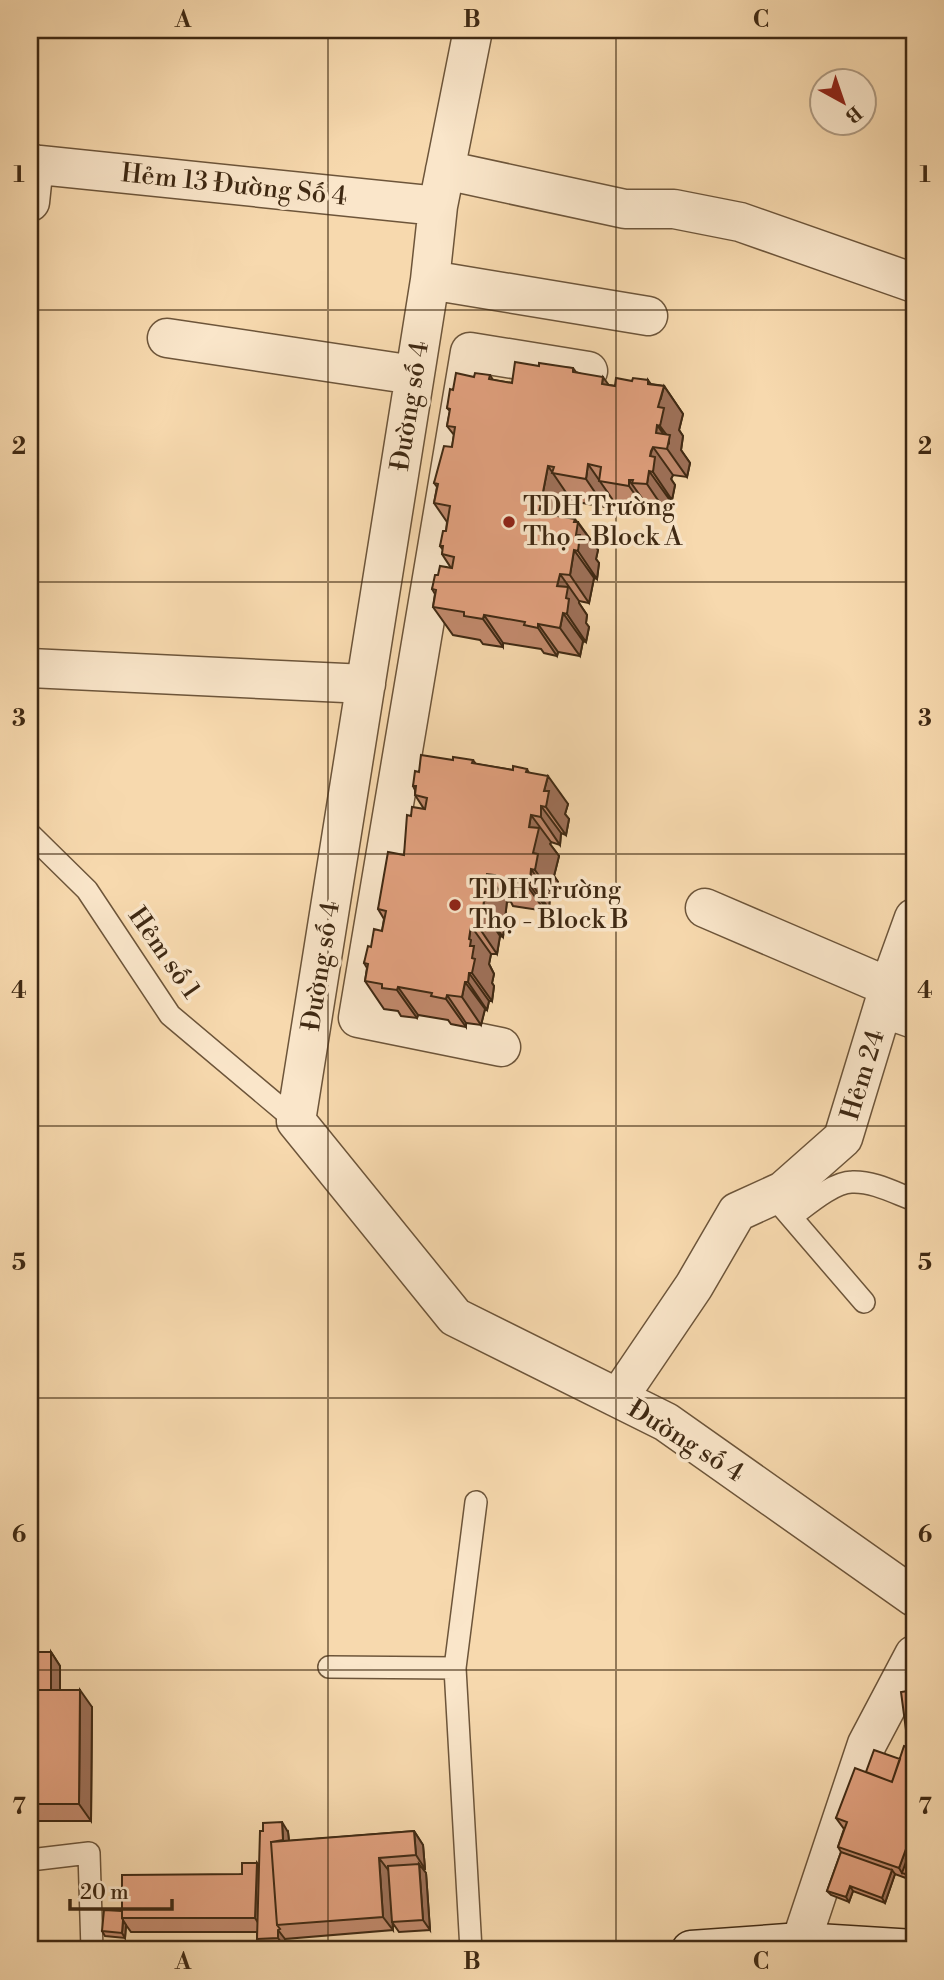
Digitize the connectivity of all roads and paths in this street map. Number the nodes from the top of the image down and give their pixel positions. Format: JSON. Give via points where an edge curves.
{"nodes":[{"id":1,"x":473,"y":30,"type":"edge"},
{"id":2,"x":32,"y":164,"type":"edge"},
{"id":3,"x":441,"y":188,"type":"junction"},
{"id":4,"x":30,"y":202,"type":"edge"},
{"id":5,"x":430,"y":280,"type":"junction"},
{"id":6,"x":914,"y":283,"type":"edge"},
{"id":7,"x":648,"y":316,"type":"dead end"},
{"id":8,"x":167,"y":338,"type":"dead end"},
{"id":9,"x":588,"y":371,"type":"edge"},
{"id":10,"x":414,"y":375,"type":"junction"},
{"id":11,"x":30,"y":668,"type":"edge"},
{"id":12,"x":366,"y":684,"type":"junction"},
{"id":13,"x":30,"y":834,"type":"edge"},
{"id":14,"x":332,"y":902,"type":"junction"},
{"id":15,"x":376,"y":903,"type":"junction"},
{"id":16,"x":705,"y":908,"type":"dead end"},
{"id":17,"x":914,"y":918,"type":"edge"},
{"id":18,"x":896,"y":1005,"type":"edge"},
{"id":19,"x":502,"y":1047,"type":"dead end"},
{"id":20,"x":296,"y":1121,"type":"junction"},
{"id":21,"x":914,"y":1200,"type":"edge"},
{"id":22,"x":781,"y":1206,"type":"junction"},
{"id":23,"x":864,"y":1302,"type":"dead end"},
{"id":24,"x":618,"y":1398,"type":"junction"},
{"id":25,"x":476,"y":1502,"type":"dead end"},
{"id":26,"x":914,"y":1597,"type":"edge"},
{"id":27,"x":914,"y":1655,"type":"edge"},
{"id":28,"x":329,"y":1667,"type":"dead end"},
{"id":29,"x":455,"y":1668,"type":"junction"},
{"id":30,"x":30,"y":1860,"type":"edge"},
{"id":31,"x":801,"y":1942,"type":"junction"},
{"id":32,"x":914,"y":1949,"type":"edge"},
{"id":33,"x":92,"y":1950,"type":"edge"},
{"id":34,"x":471,"y":1950,"type":"edge"},
{"id":35,"x":691,"y":1950,"type":"edge"}],
"edges":[{"from":1,"to":3,"type":"street","name":"Đường số 4"},
{"from":2,"to":3,"type":"street","name":"Hẻm 13 Đường Số 4"},
{"from":2,"to":4,"type":"street"},
{"from":3,"to":5,"type":"street","name":"Đường số 4"},
{"from":3,"to":6,"type":"street","name":"Hẻm 13 Đường Số 4","via":[[625,209],[674,209],[740,222]]},
{"from":5,"to":7,"type":"street"},
{"from":5,"to":10,"type":"street","name":"Đường số 4"},
{"from":8,"to":10,"type":"street"},
{"from":9,"to":15,"type":"street","via":[[470,352]]},
{"from":10,"to":12,"type":"street","name":"Đường số 4"},
{"from":11,"to":12,"type":"street"},
{"from":12,"to":14,"type":"street","name":"Đường số 4"},
{"from":13,"to":20,"type":"lane","name":"Hẻm số 1","via":[[87,890],[170,1015]]},
{"from":14,"to":15,"type":"street"},
{"from":14,"to":20,"type":"street","name":"Đường số 4"},
{"from":15,"to":19,"type":"street","via":[[358,1018]]},
{"from":16,"to":18,"type":"street"},
{"from":17,"to":18,"type":"street","name":"Hẻm 24"},
{"from":18,"to":22,"type":"street","name":"Hẻm 24","via":[[843,1138],[783,1191]]},
{"from":20,"to":24,"type":"street","name":"Đường số 4","via":[[455,1317]]},
{"from":21,"to":22,"type":"lane","via":[[849,1181]]},
{"from":22,"to":23,"type":"lane"},
{"from":22,"to":24,"type":"street","name":"Hẻm 24","via":[[737,1212],[694,1286]]},
{"from":24,"to":26,"type":"street","name":"Đường số 4","via":[[666,1422]]},
{"from":25,"to":29,"type":"lane"},
{"from":27,"to":31,"type":"street","via":[[867,1744]]},
{"from":28,"to":29,"type":"lane"},
{"from":29,"to":34,"type":"lane"},
{"from":30,"to":33,"type":"lane","via":[[89,1853]]},
{"from":31,"to":32,"type":"street"},
{"from":31,"to":35,"type":"street"}]}
